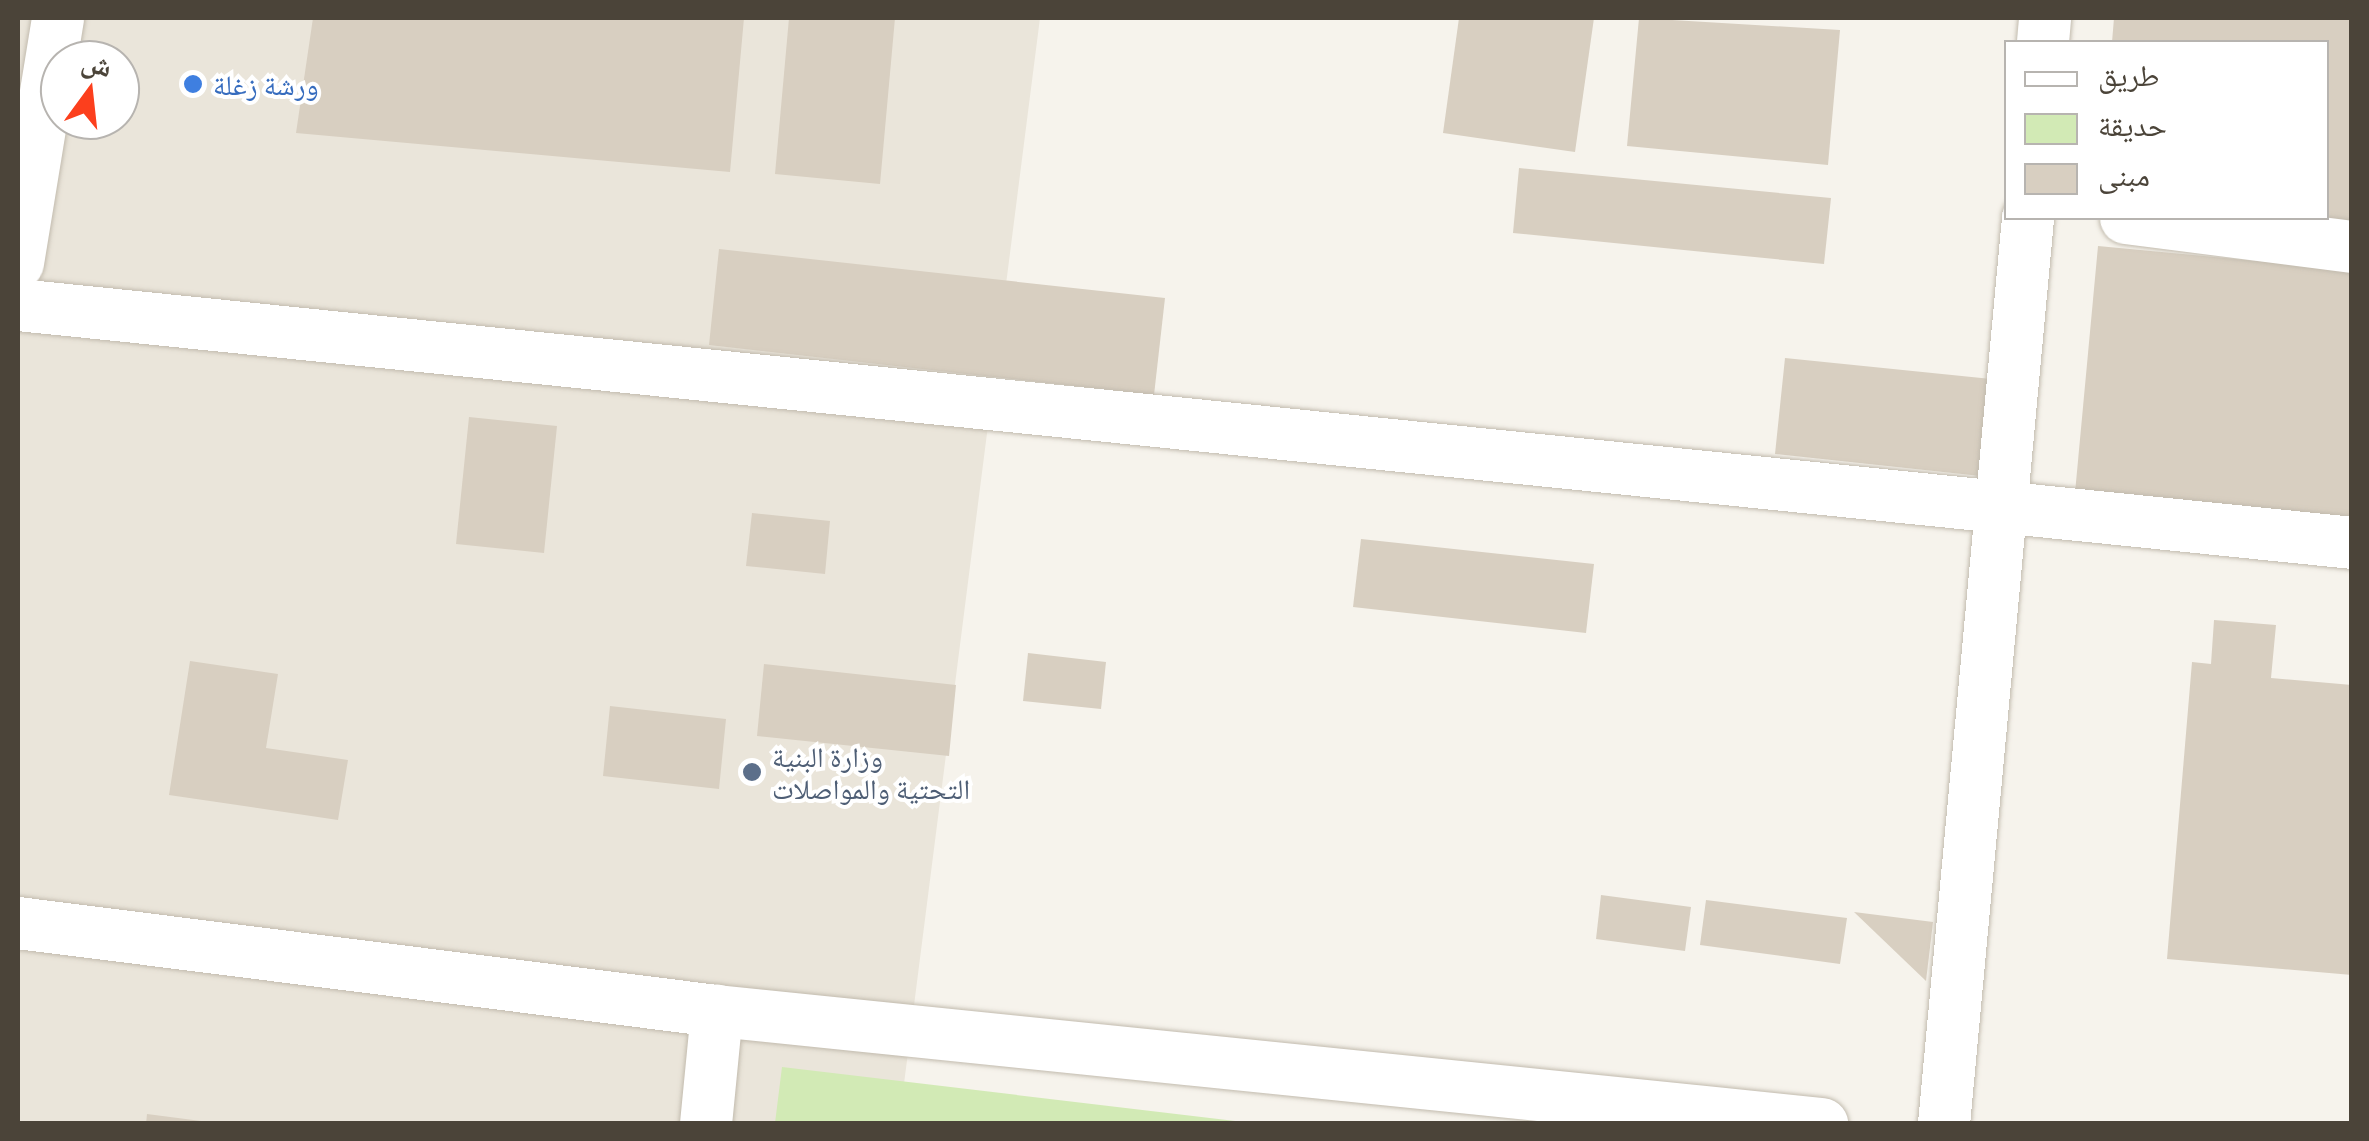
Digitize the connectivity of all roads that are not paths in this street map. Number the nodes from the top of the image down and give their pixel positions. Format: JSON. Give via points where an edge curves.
{"nodes":[{"id":1,"x":58,"y":18,"type":"edge"},
{"id":2,"x":2028,"y":220,"type":"edge"},
{"id":3,"x":2142,"y":220,"type":"edge"},
{"id":4,"x":2352,"y":247,"type":"edge"},
{"id":5,"x":18,"y":263,"type":"edge"},
{"id":6,"x":18,"y":305,"type":"edge"},
{"id":7,"x":2004,"y":512,"type":"junction"},
{"id":8,"x":2352,"y":543,"type":"edge"},
{"id":9,"x":18,"y":923,"type":"edge"},
{"id":10,"x":717,"y":1011,"type":"junction"},
{"id":11,"x":706,"y":1124,"type":"edge"},
{"id":12,"x":1822,"y":1124,"type":"edge"},
{"id":13,"x":1944,"y":1124,"type":"edge"}],
"edges":[{"from":1,"to":5,"type":"street"},
{"from":2,"to":7,"type":"street"},
{"from":3,"to":4,"type":"street"},
{"from":6,"to":7,"type":"street"},
{"from":7,"to":8,"type":"street"},
{"from":7,"to":13,"type":"street"},
{"from":9,"to":10,"type":"street"},
{"from":10,"to":11,"type":"street"},
{"from":10,"to":12,"type":"street"}]}
